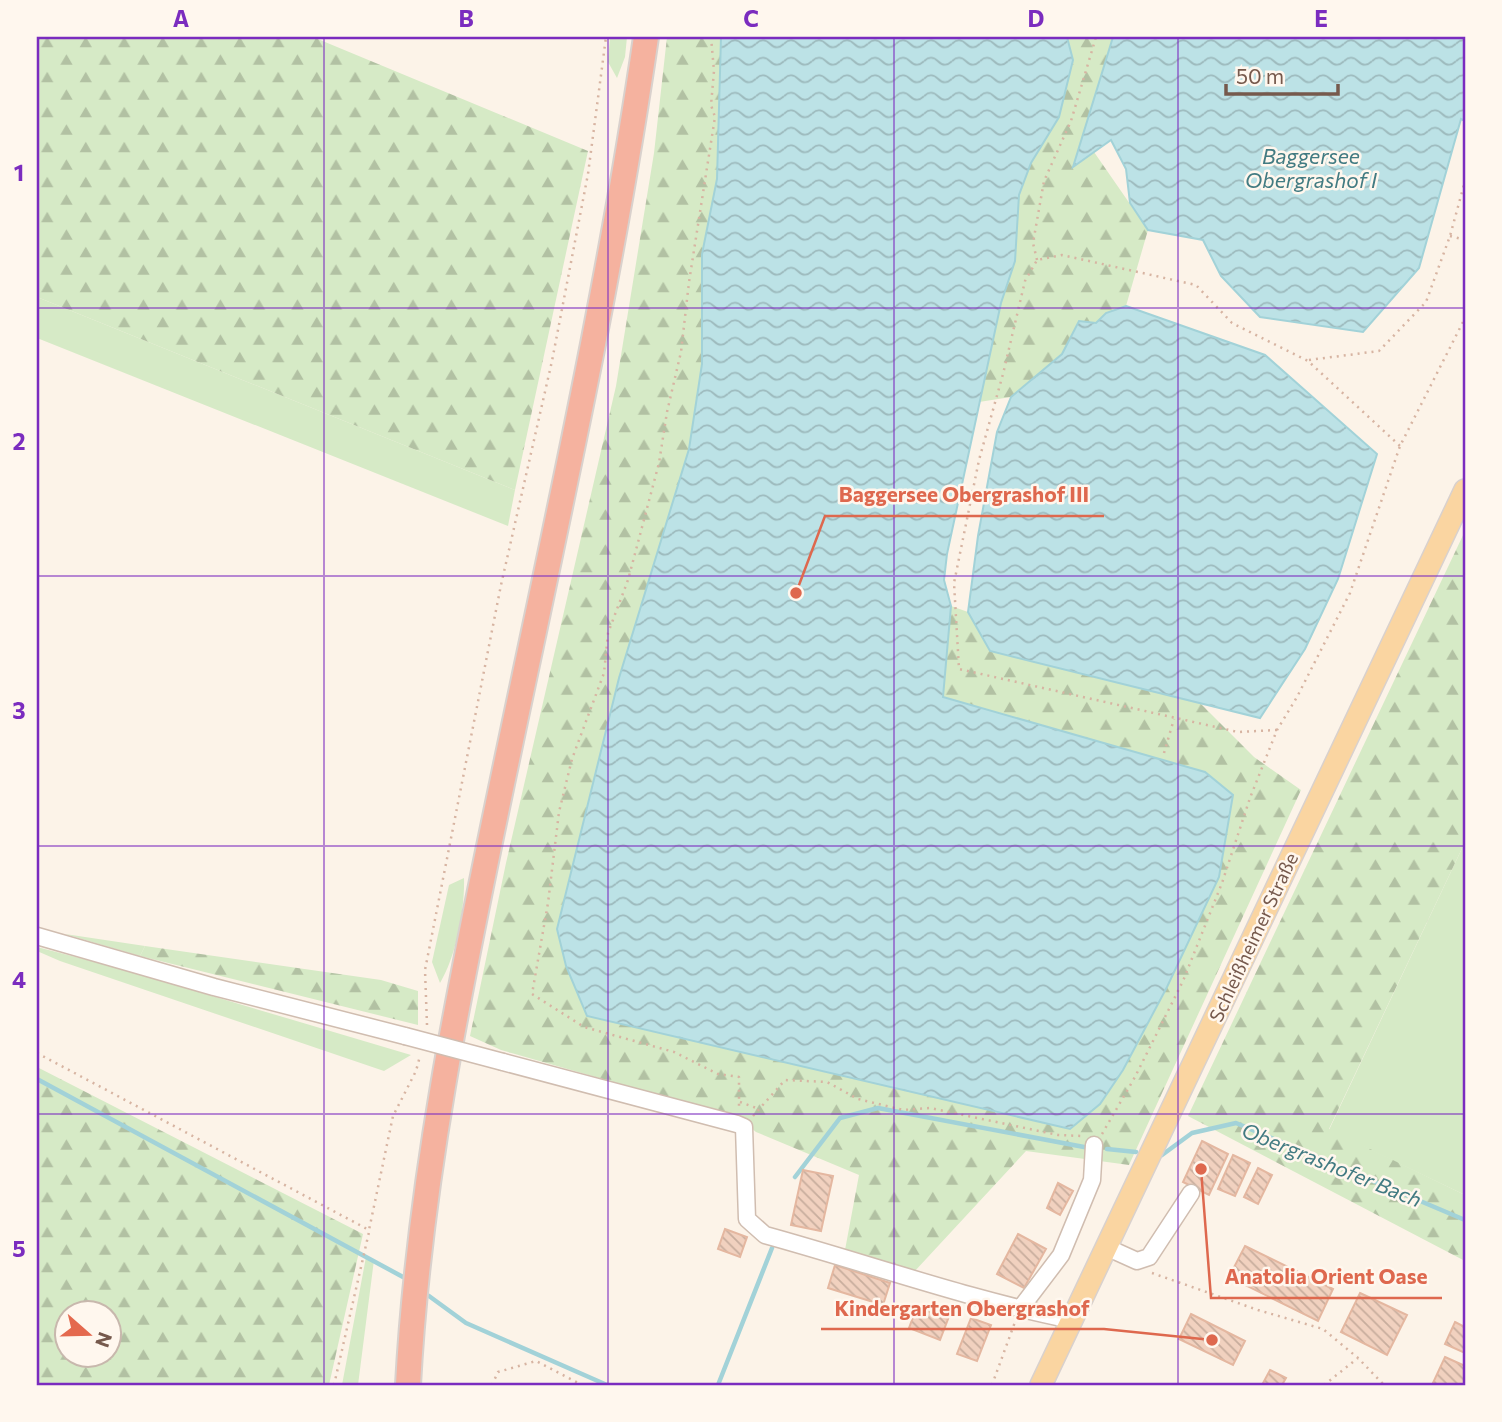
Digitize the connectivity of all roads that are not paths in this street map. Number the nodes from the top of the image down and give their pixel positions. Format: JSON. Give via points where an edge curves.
{"nodes":[{"id":1,"x":646,"y":37,"type":"edge"},
{"id":2,"x":1465,"y":490,"type":"edge"},
{"id":3,"x":37,"y":936,"type":"edge"},
{"id":4,"x":1094,"y":1144,"type":"road end"},
{"id":5,"x":1191,"y":1193,"type":"dead end"},
{"id":6,"x":1106,"y":1247,"type":"junction"},
{"id":7,"x":1020,"y":1310,"type":"junction"},
{"id":8,"x":1072,"y":1320,"type":"junction"},
{"id":9,"x":408,"y":1385,"type":"edge"},
{"id":10,"x":1041,"y":1385,"type":"edge"}],
"edges":[{"from":1,"to":9,"type":"highway","via":[[587,381],[456,1010],[423,1223]]},
{"from":2,"to":6,"type":"main road","name":"Schleißheimer Straße"},
{"from":3,"to":7,"type":"street","bridge":true,"via":[[741,1126],[747,1219],[765,1235]]},
{"from":4,"to":7,"type":"street","via":[[1093,1180],[1061,1255]]},
{"from":5,"to":6,"type":"street","via":[[1149,1257],[1137,1261]]},
{"from":6,"to":8,"type":"main road","name":"Schleißheimer Straße"},
{"from":7,"to":8,"type":"street"},
{"from":8,"to":10,"type":"main road","name":"Schleißheimer Straße"}]}
